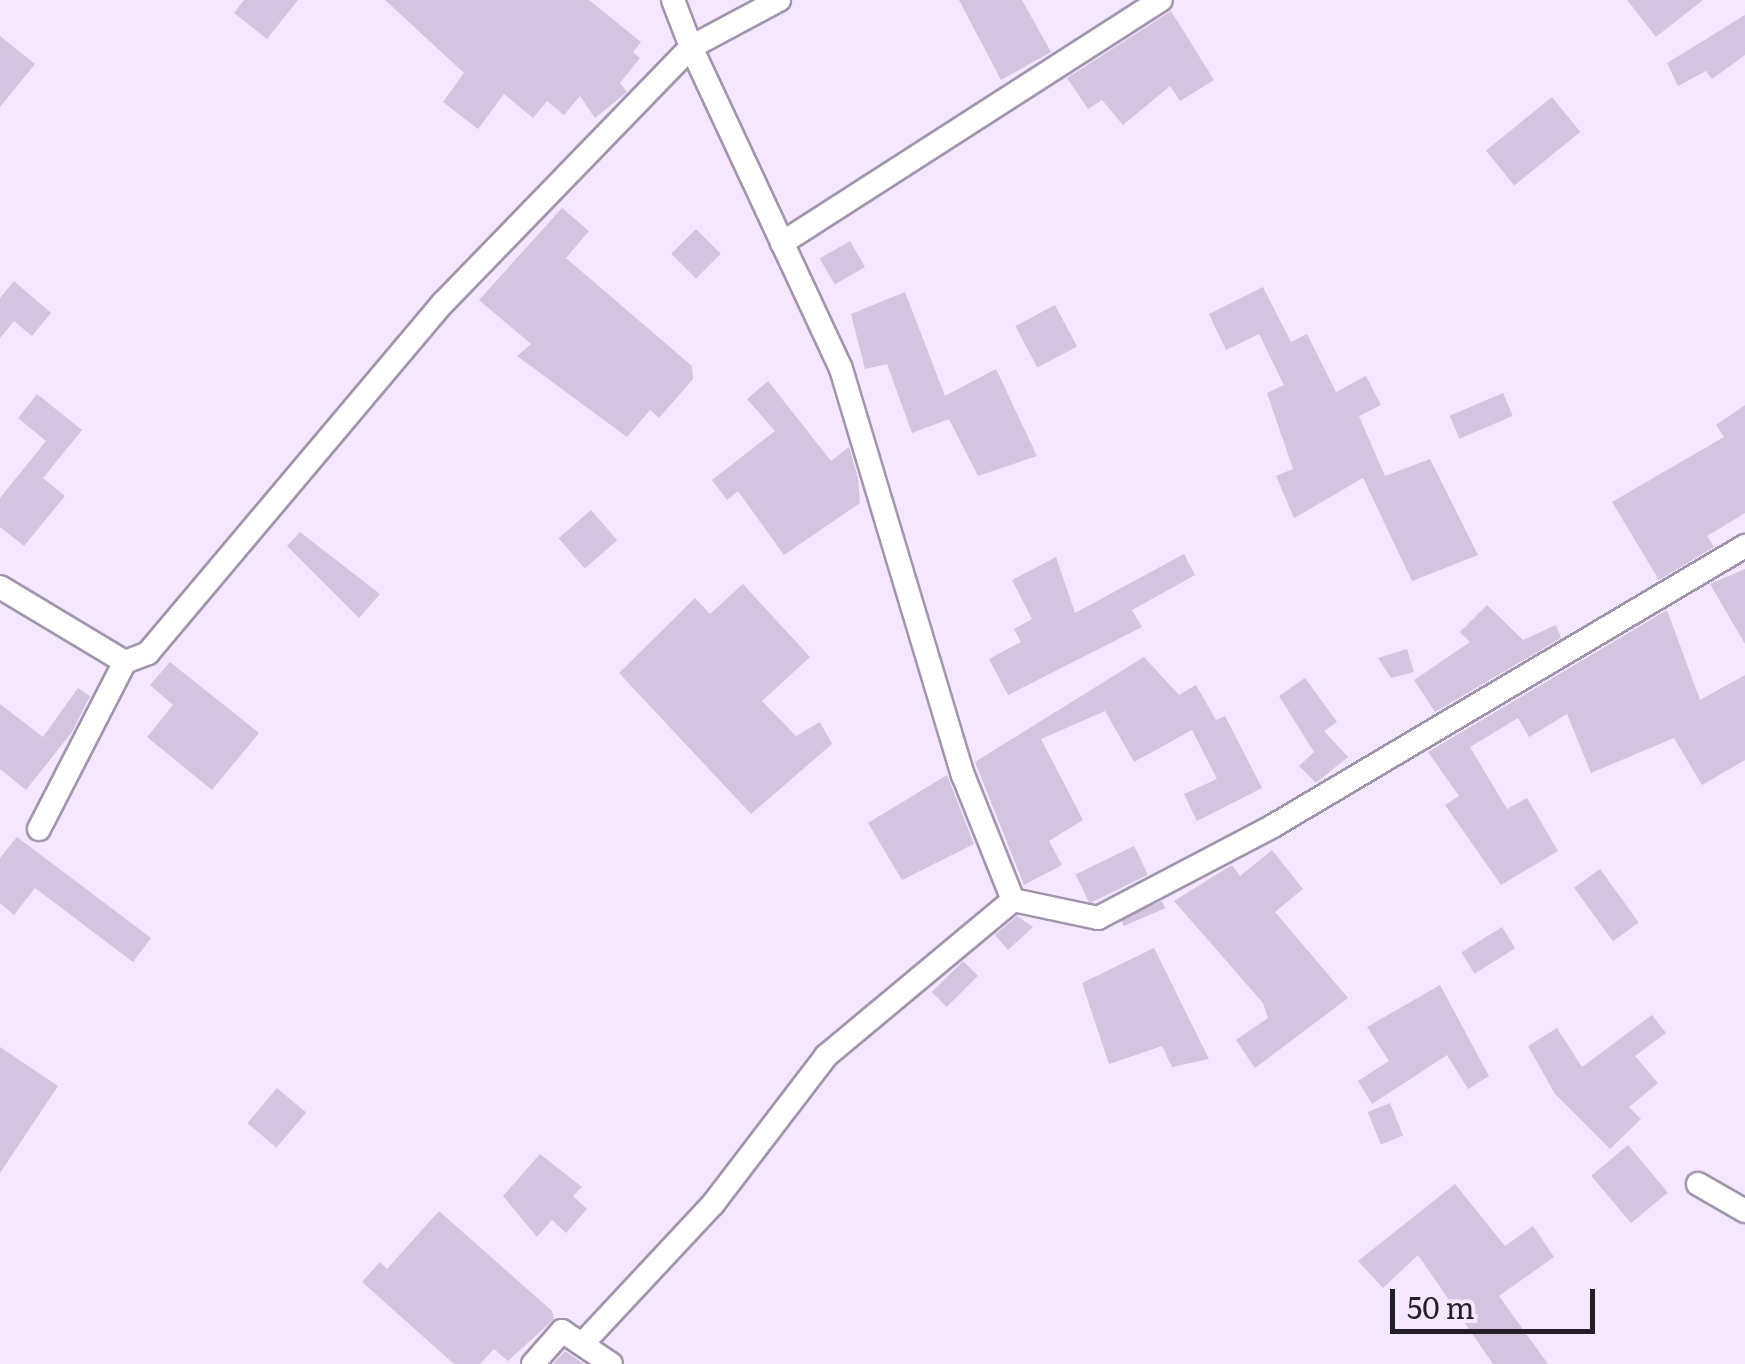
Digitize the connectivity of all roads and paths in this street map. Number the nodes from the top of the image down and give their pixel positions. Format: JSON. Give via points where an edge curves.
{"nodes":[{"id":1,"x":673,"y":0,"type":"edge"},
{"id":2,"x":779,"y":0,"type":"edge"},
{"id":3,"x":1161,"y":0,"type":"edge"},
{"id":4,"x":691,"y":47,"type":"junction"},
{"id":5,"x":782,"y":242,"type":"junction"},
{"id":6,"x":1745,"y":546,"type":"edge"},
{"id":7,"x":0,"y":586,"type":"edge"},
{"id":8,"x":125,"y":662,"type":"junction"},
{"id":9,"x":39,"y":829,"type":"dead end"},
{"id":10,"x":1014,"y":900,"type":"junction"},
{"id":11,"x":1698,"y":1184,"type":"dead end"},
{"id":12,"x":1745,"y":1211,"type":"edge"},
{"id":13,"x":587,"y":1339,"type":"junction"},
{"id":14,"x":533,"y":1364,"type":"edge"},
{"id":15,"x":611,"y":1364,"type":"edge"}],
"edges":[{"from":1,"to":4,"type":"street"},
{"from":2,"to":4,"type":"street"},
{"from":3,"to":5,"type":"street"},
{"from":4,"to":5,"type":"street"},
{"from":4,"to":8,"type":"street","via":[[442,303],[148,654]]},
{"from":5,"to":10,"type":"street","via":[[841,369],[963,775]]},
{"from":6,"to":10,"type":"street","via":[[1272,826],[1098,918]]},
{"from":7,"to":8,"type":"street"},
{"from":8,"to":9,"type":"street"},
{"from":10,"to":13,"type":"street","via":[[826,1056],[713,1204]]},
{"from":11,"to":12,"type":"street"},
{"from":13,"to":14,"type":"street","via":[[562,1331]]},
{"from":13,"to":15,"type":"street"}]}
